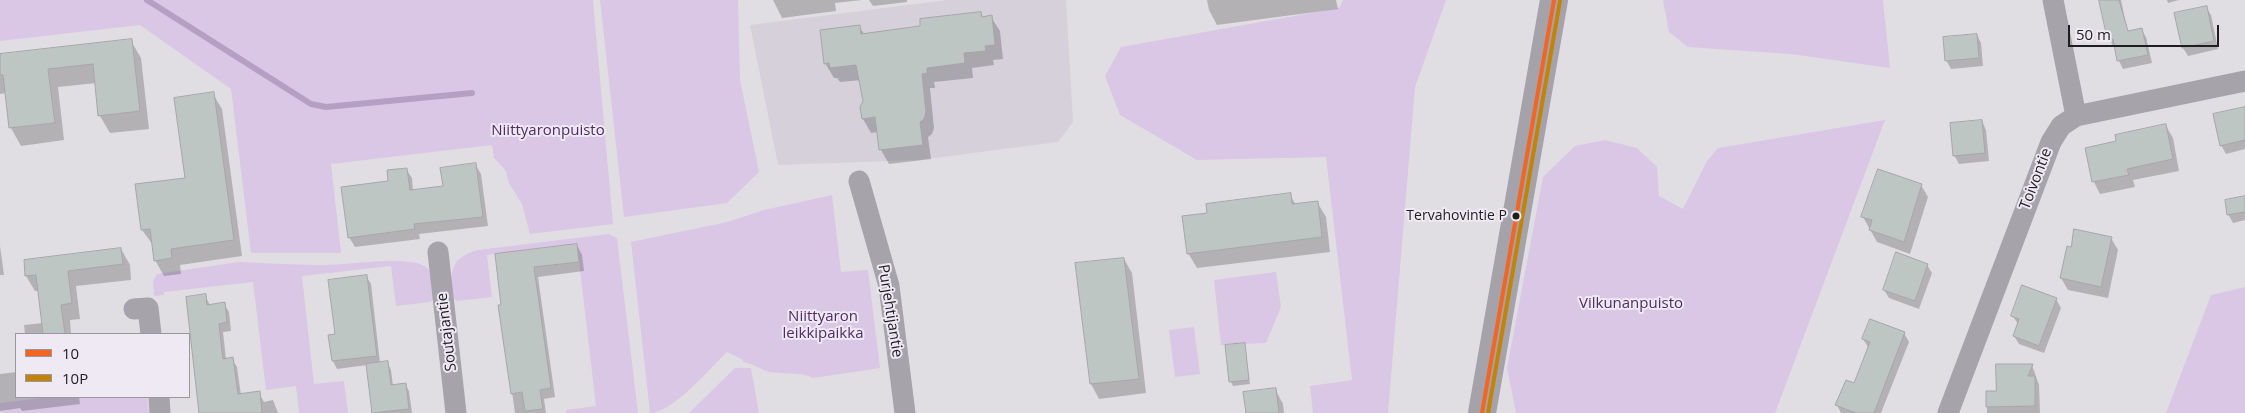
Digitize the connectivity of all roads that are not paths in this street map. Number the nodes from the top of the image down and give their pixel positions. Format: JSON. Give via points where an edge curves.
{"nodes":[{"id":1,"x":1554,"y":0,"type":"edge"},
{"id":2,"x":2053,"y":0,"type":"edge"},
{"id":3,"x":2245,"y":81,"type":"edge"},
{"id":4,"x":2076,"y":116,"type":"junction"},
{"id":5,"x":859,"y":181,"type":"dead end"},
{"id":6,"x":438,"y":252,"type":"dead end"},
{"id":7,"x":134,"y":310,"type":"dead end"},
{"id":8,"x":151,"y":333,"type":"edge"},
{"id":9,"x":1488,"y":384,"type":"junction"},
{"id":10,"x":159,"y":398,"type":"edge"},
{"id":11,"x":160,"y":413,"type":"edge"},
{"id":12,"x":456,"y":413,"type":"edge"},
{"id":13,"x":905,"y":413,"type":"edge"},
{"id":14,"x":1482,"y":413,"type":"edge"},
{"id":15,"x":1487,"y":413,"type":"edge"},
{"id":16,"x":1948,"y":413,"type":"edge"}],
"edges":[{"from":1,"to":9,"type":"main road"},
{"from":2,"to":4,"type":"street"},
{"from":3,"to":4,"type":"street","name":"Toivontie"},
{"from":4,"to":16,"type":"street","name":"Toivontie","via":[[2061,126],[2051,142]]},
{"from":5,"to":13,"type":"street","name":"Purjehtijantie","via":[[889,286]]},
{"from":6,"to":12,"type":"street","name":"Soutajantie"},
{"from":7,"to":8,"type":"street","via":[[148,308]]},
{"from":9,"to":14,"type":"main road"},
{"from":9,"to":15,"type":"main road"},
{"from":10,"to":11,"type":"street"}]}
